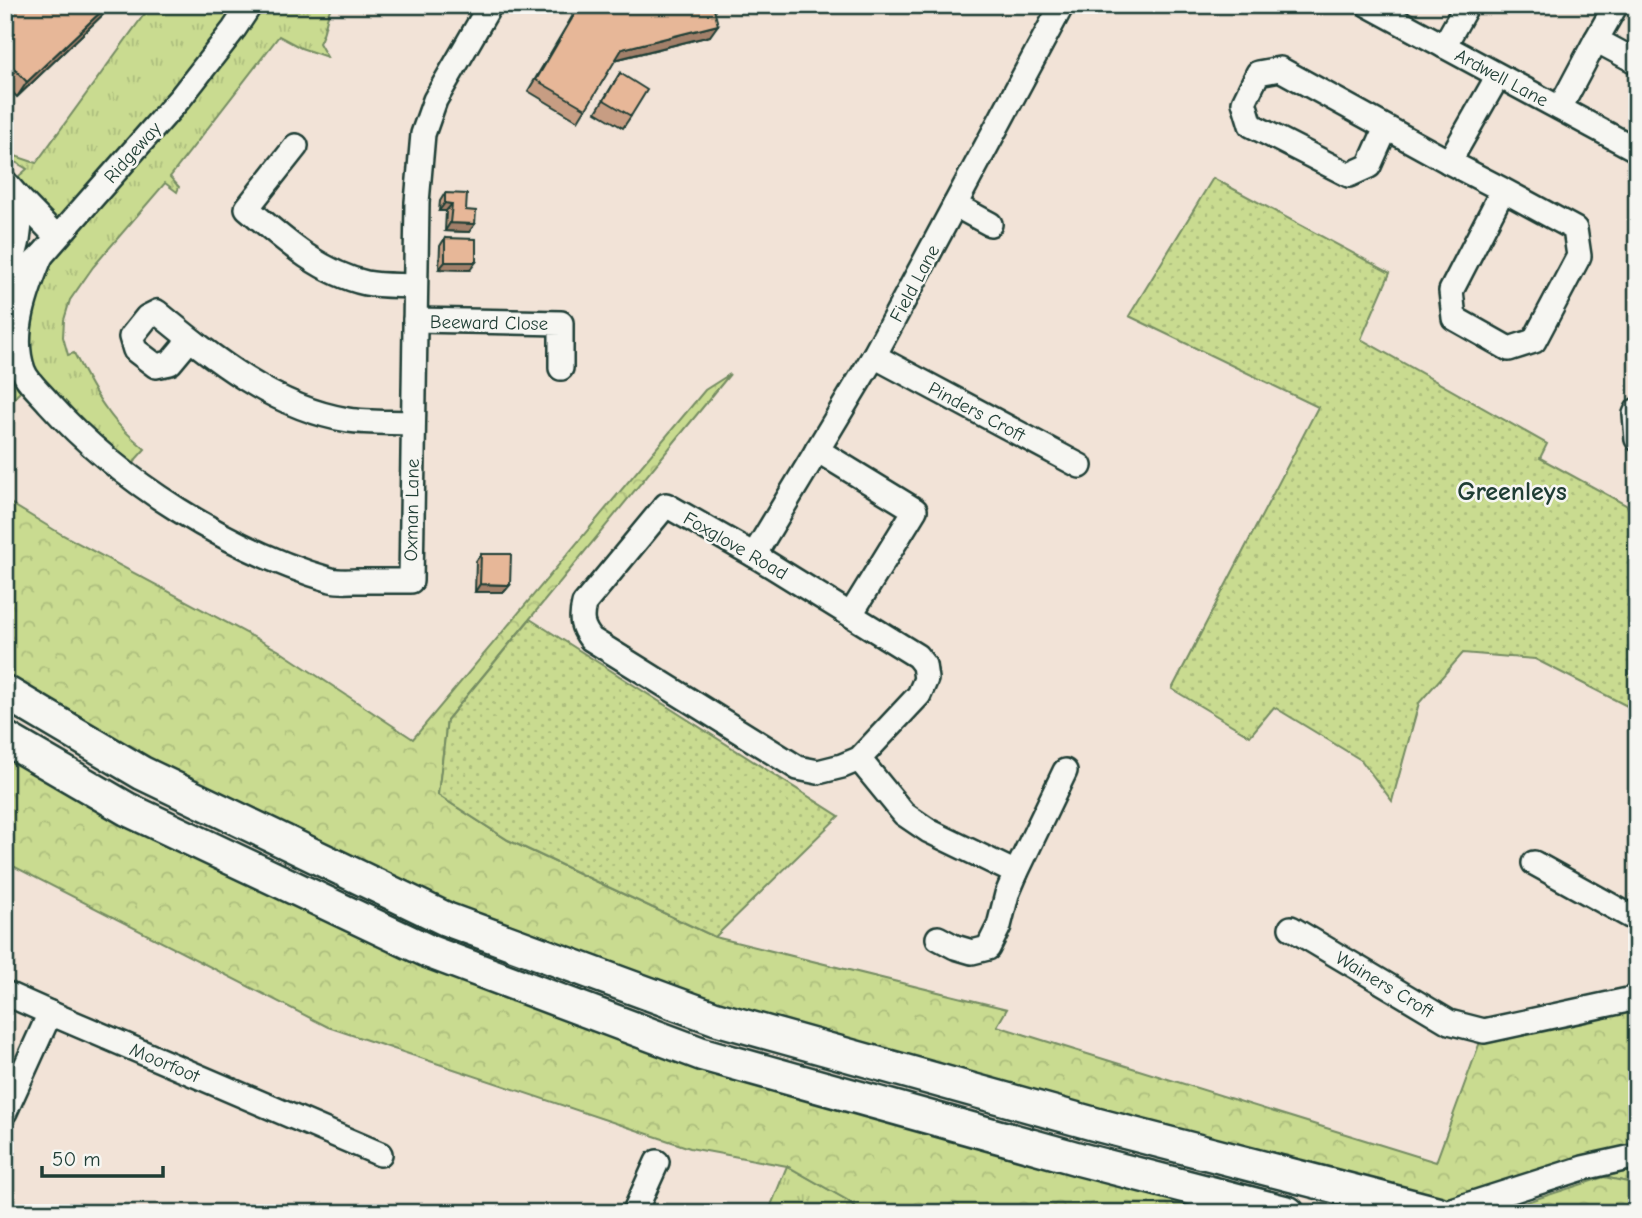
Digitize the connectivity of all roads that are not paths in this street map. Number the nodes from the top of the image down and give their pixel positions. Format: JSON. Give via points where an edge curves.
{"nodes":[{"id":1,"x":250,"y":5,"type":"edge"},
{"id":2,"x":490,"y":5,"type":"edge"},
{"id":3,"x":1062,"y":5,"type":"edge"},
{"id":4,"x":1368,"y":5,"type":"edge"},
{"id":5,"x":1467,"y":5,"type":"edge"},
{"id":6,"x":1616,"y":5,"type":"edge"},
{"id":7,"x":1596,"y":40,"type":"junction"},
{"id":8,"x":1444,"y":46,"type":"junction"},
{"id":9,"x":1637,"y":62,"type":"edge"},
{"id":10,"x":1498,"y":76,"type":"junction"},
{"id":11,"x":1560,"y":108,"type":"junction"},
{"id":12,"x":1386,"y":128,"type":"junction"},
{"id":13,"x":296,"y":146,"type":"dead end"},
{"id":14,"x":1637,"y":150,"type":"edge"},
{"id":15,"x":1449,"y":162,"type":"junction"},
{"id":16,"x":12,"y":189,"type":"edge"},
{"id":17,"x":1503,"y":190,"type":"junction"},
{"id":18,"x":956,"y":205,"type":"junction"},
{"id":19,"x":990,"y":225,"type":"dead end"},
{"id":20,"x":57,"y":237,"type":"junction"},
{"id":21,"x":41,"y":256,"type":"junction"},
{"id":22,"x":5,"y":278,"type":"edge"},
{"id":23,"x":415,"y":286,"type":"junction"},
{"id":24,"x":5,"y":291,"type":"edge"},
{"id":25,"x":415,"y":320,"type":"junction"},
{"id":26,"x":190,"y":339,"type":"dead end"},
{"id":27,"x":5,"y":355,"type":"edge"},
{"id":28,"x":874,"y":356,"type":"junction"},
{"id":29,"x":561,"y":368,"type":"dead end"},
{"id":30,"x":23,"y":373,"type":"junction"},
{"id":31,"x":1637,"y":410,"type":"edge"},
{"id":32,"x":412,"y":424,"type":"junction"},
{"id":33,"x":1637,"y":439,"type":"edge"},
{"id":34,"x":817,"y":450,"type":"junction"},
{"id":35,"x":1080,"y":466,"type":"dead end"},
{"id":36,"x":754,"y":555,"type":"junction"},
{"id":37,"x":851,"y":614,"type":"junction"},
{"id":38,"x":5,"y":692,"type":"edge"},
{"id":39,"x":5,"y":738,"type":"edge"},
{"id":40,"x":859,"y":759,"type":"junction"},
{"id":41,"x":1065,"y":771,"type":"dead end"},
{"id":42,"x":1534,"y":863,"type":"dead end"},
{"id":43,"x":1016,"y":873,"type":"junction"},
{"id":44,"x":1637,"y":920,"type":"edge"},
{"id":45,"x":1290,"y":928,"type":"dead end"},
{"id":46,"x":938,"y":939,"type":"dead end"},
{"id":47,"x":5,"y":993,"type":"edge"},
{"id":48,"x":1637,"y":998,"type":"edge"},
{"id":49,"x":50,"y":1013,"type":"junction"},
{"id":50,"x":5,"y":1112,"type":"edge"},
{"id":51,"x":380,"y":1154,"type":"dead end"},
{"id":52,"x":1637,"y":1156,"type":"edge"},
{"id":53,"x":657,"y":1162,"type":"dead end"},
{"id":54,"x":634,"y":1213,"type":"edge"},
{"id":55,"x":1288,"y":1213,"type":"edge"},
{"id":56,"x":1440,"y":1213,"type":"edge"}],
"edges":[{"from":1,"to":20,"type":"street","name":"Ridgeway","via":[[181,97]]},
{"from":2,"to":23,"type":"street","name":"Oxman Lane","via":[[435,100],[424,134],[416,202]]},
{"from":3,"to":18,"type":"street","name":"Field Lane"},
{"from":4,"to":8,"type":"street","name":"Ardwell Lane"},
{"from":5,"to":8,"type":"street"},
{"from":6,"to":7,"type":"street"},
{"from":7,"to":9,"type":"street"},
{"from":7,"to":11,"type":"street"},
{"from":8,"to":10,"type":"street","name":"Ardwell Lane"},
{"from":10,"to":11,"type":"street","name":"Ardwell Lane"},
{"from":10,"to":15,"type":"street"},
{"from":11,"to":14,"type":"street","name":"Ardwell Lane"},
{"from":12,"to":12,"type":"street","via":[[1280,69],[1258,73],[1244,102],[1251,125],[1349,174],[1368,166]]},
{"from":12,"to":15,"type":"street"},
{"from":13,"to":23,"type":"street","via":[[247,208],[326,269],[367,283]]},
{"from":15,"to":17,"type":"street"},
{"from":16,"to":20,"type":"street"},
{"from":16,"to":22,"type":"street","via":[[20,212],[19,242]]},
{"from":17,"to":17,"type":"street","via":[[1575,229],[1579,256],[1534,341],[1509,349],[1454,318],[1451,290]]},
{"from":18,"to":19,"type":"street"},
{"from":18,"to":28,"type":"street","name":"Field Lane"},
{"from":20,"to":21,"type":"street","name":"Ridgeway"},
{"from":21,"to":24,"type":"street","name":"Ridgeway"},
{"from":21,"to":30,"type":"street","via":[[20,326]]},
{"from":23,"to":25,"type":"street","name":"Oxman Lane"},
{"from":25,"to":29,"type":"street","name":"Beeward Close","via":[[561,323]]},
{"from":25,"to":32,"type":"street","name":"Oxman Lane"},
{"from":26,"to":32,"type":"street","via":[[255,386],[304,410],[349,420]]},
{"from":27,"to":30,"type":"street"},
{"from":28,"to":34,"type":"street","name":"Field Lane"},
{"from":28,"to":35,"type":"street","name":"Pinders Croft"},
{"from":30,"to":32,"type":"street","name":"Oxman Lane","via":[[66,422],[129,476],[198,521],[271,559],[335,581],[411,581]]},
{"from":31,"to":33,"type":"street"},
{"from":34,"to":36,"type":"street","name":"Field Lane"},
{"from":34,"to":37,"type":"street","via":[[915,510]]},
{"from":36,"to":37,"type":"street","name":"Foxglove Road"},
{"from":36,"to":40,"type":"street","name":"Foxglove Road","via":[[666,505],[584,604],[583,628],[591,639],[798,768],[818,772]]},
{"from":37,"to":40,"type":"street","name":"Foxglove Road","via":[[917,656],[926,678],[919,695]]},
{"from":38,"to":56,"type":"highway","via":[[142,773],[446,919],[715,1018],[1098,1125]]},
{"from":39,"to":55,"type":"highway","via":[[127,809],[430,952],[702,1054]]},
{"from":40,"to":43,"type":"street","via":[[904,814]]},
{"from":41,"to":43,"type":"street"},
{"from":42,"to":44,"type":"street"},
{"from":43,"to":46,"type":"street","via":[[988,948],[972,952]]},
{"from":45,"to":48,"type":"street","name":"Wainers Croft","via":[[1449,1022],[1484,1031]]},
{"from":47,"to":49,"type":"street","name":"Moorfoot"},
{"from":49,"to":50,"type":"street"},
{"from":49,"to":51,"type":"street","name":"Moorfoot"},
{"from":52,"to":56,"type":"street"},
{"from":53,"to":54,"type":"street"}]}
